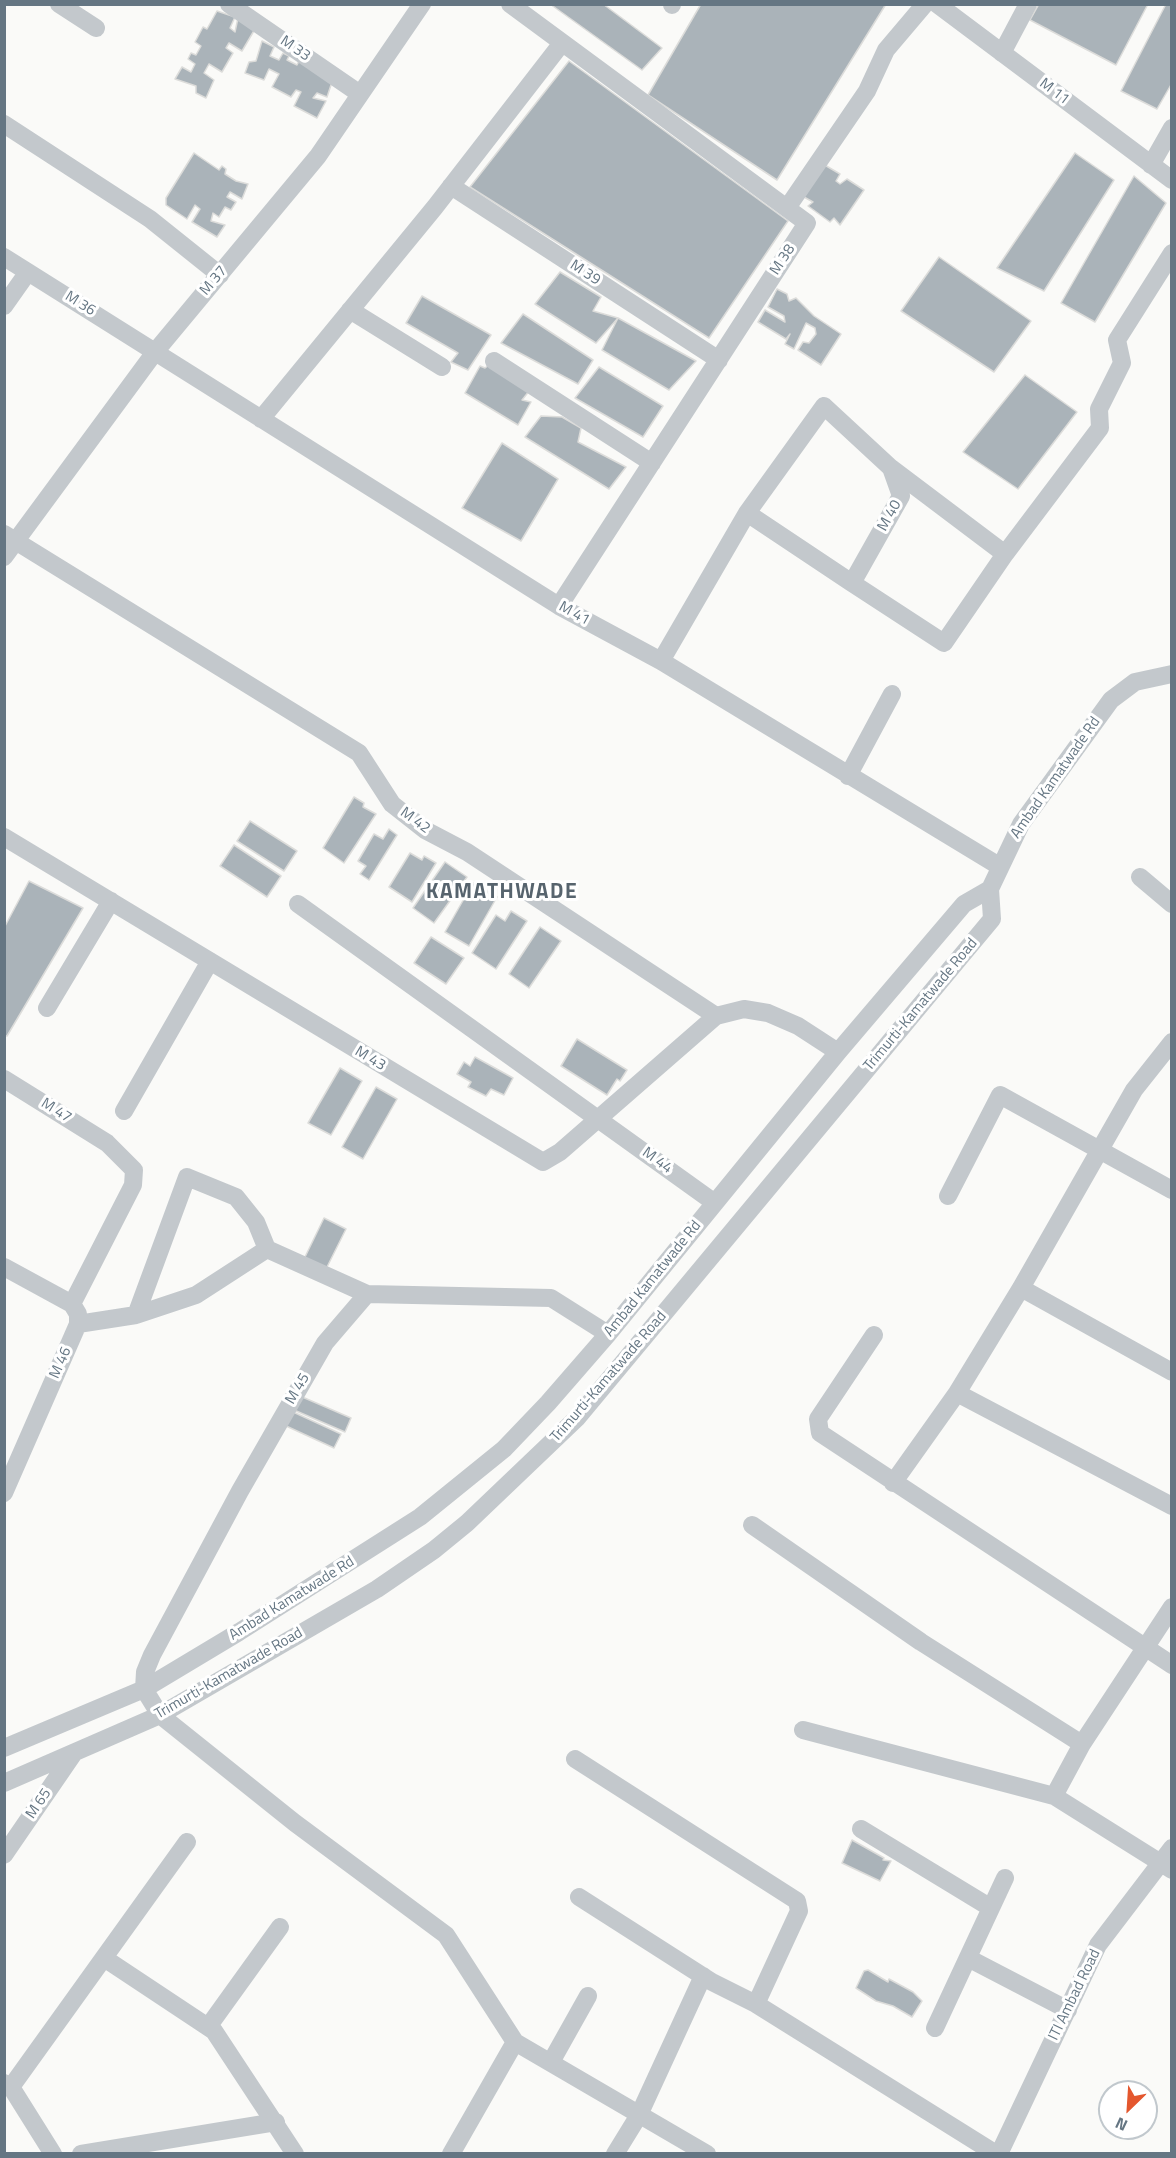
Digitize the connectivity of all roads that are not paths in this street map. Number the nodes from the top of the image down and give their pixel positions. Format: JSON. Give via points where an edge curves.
{"nodes":[{"id":1,"x":59,"y":4,"type":"edge"},
{"id":2,"x":229,"y":4,"type":"edge"},
{"id":3,"x":422,"y":4,"type":"edge"},
{"id":4,"x":510,"y":4,"type":"edge"},
{"id":5,"x":925,"y":4,"type":"edge"},
{"id":6,"x":937,"y":4,"type":"edge"},
{"id":7,"x":1028,"y":4,"type":"edge"},
{"id":8,"x":252,"y":11,"type":"edge"},
{"id":9,"x":96,"y":28,"type":"dead end"},
{"id":10,"x":562,"y":43,"type":"junction"},
{"id":11,"x":1002,"y":53,"type":"junction"},
{"id":12,"x":360,"y":94,"type":"junction"},
{"id":13,"x":4,"y":124,"type":"edge"},
{"id":14,"x":1172,"y":128,"type":"edge"},
{"id":15,"x":1151,"y":165,"type":"junction"},
{"id":16,"x":1172,"y":180,"type":"edge"},
{"id":17,"x":451,"y":186,"type":"junction"},
{"id":18,"x":787,"y":208,"type":"junction"},
{"id":19,"x":1172,"y":253,"type":"edge"},
{"id":20,"x":4,"y":257,"type":"edge"},
{"id":21,"x":28,"y":272,"type":"junction"},
{"id":22,"x":220,"y":275,"type":"junction"},
{"id":23,"x":4,"y":306,"type":"edge"},
{"id":24,"x":350,"y":310,"type":"junction"},
{"id":25,"x":155,"y":352,"type":"junction"},
{"id":26,"x":719,"y":360,"type":"junction"},
{"id":27,"x":494,"y":361,"type":"dead end"},
{"id":28,"x":442,"y":367,"type":"dead end"},
{"id":29,"x":261,"y":419,"type":"junction"},
{"id":30,"x":652,"y":463,"type":"junction"},
{"id":31,"x":891,"y":468,"type":"junction"},
{"id":32,"x":747,"y":513,"type":"junction"},
{"id":33,"x":10,"y":538,"type":"edge"},
{"id":34,"x":1005,"y":554,"type":"junction"},
{"id":35,"x":4,"y":557,"type":"edge"},
{"id":36,"x":852,"y":583,"type":"junction"},
{"id":37,"x":559,"y":606,"type":"junction"},
{"id":38,"x":661,"y":661,"type":"junction"},
{"id":39,"x":1172,"y":674,"type":"edge"},
{"id":40,"x":892,"y":694,"type":"dead end"},
{"id":41,"x":848,"y":776,"type":"junction"},
{"id":42,"x":4,"y":837,"type":"edge"},
{"id":43,"x":999,"y":866,"type":"junction"},
{"id":44,"x":1140,"y":877,"type":"dead end"},
{"id":45,"x":990,"y":889,"type":"junction"},
{"id":46,"x":111,"y":902,"type":"junction"},
{"id":47,"x":298,"y":904,"type":"dead end"},
{"id":48,"x":1172,"y":904,"type":"edge"},
{"id":49,"x":210,"y":962,"type":"junction"},
{"id":50,"x":47,"y":1008,"type":"dead end"},
{"id":51,"x":716,"y":1016,"type":"junction"},
{"id":52,"x":1172,"y":1042,"type":"edge"},
{"id":53,"x":838,"y":1052,"type":"junction"},
{"id":54,"x":4,"y":1079,"type":"edge"},
{"id":55,"x":124,"y":1111,"type":"dead end"},
{"id":56,"x":600,"y":1119,"type":"junction"},
{"id":57,"x":1098,"y":1150,"type":"junction"},
{"id":58,"x":1172,"y":1190,"type":"edge"},
{"id":59,"x":948,"y":1197,"type":"dead end"},
{"id":60,"x":715,"y":1203,"type":"junction"},
{"id":61,"x":267,"y":1249,"type":"junction"},
{"id":62,"x":4,"y":1267,"type":"edge"},
{"id":63,"x":1021,"y":1288,"type":"junction"},
{"id":64,"x":367,"y":1293,"type":"junction"},
{"id":65,"x":72,"y":1304,"type":"junction"},
{"id":66,"x":136,"y":1315,"type":"junction"},
{"id":67,"x":78,"y":1324,"type":"junction"},
{"id":68,"x":608,"y":1334,"type":"junction"},
{"id":69,"x":874,"y":1335,"type":"dead end"},
{"id":70,"x":1172,"y":1372,"type":"edge"},
{"id":71,"x":957,"y":1393,"type":"junction"},
{"id":72,"x":893,"y":1483,"type":"junction"},
{"id":73,"x":4,"y":1493,"type":"edge"},
{"id":74,"x":1172,"y":1506,"type":"edge"},
{"id":75,"x":752,"y":1525,"type":"dead end"},
{"id":76,"x":1172,"y":1607,"type":"edge"},
{"id":77,"x":1144,"y":1646,"type":"junction"},
{"id":78,"x":1172,"y":1665,"type":"edge"},
{"id":79,"x":144,"y":1689,"type":"junction"},
{"id":80,"x":160,"y":1716,"type":"junction"},
{"id":81,"x":803,"y":1730,"type":"dead end"},
{"id":82,"x":1082,"y":1744,"type":"junction"},
{"id":83,"x":4,"y":1749,"type":"edge"},
{"id":84,"x":74,"y":1753,"type":"junction"},
{"id":85,"x":575,"y":1759,"type":"dead end"},
{"id":86,"x":4,"y":1783,"type":"edge"},
{"id":87,"x":1054,"y":1796,"type":"junction"},
{"id":88,"x":861,"y":1829,"type":"dead end"},
{"id":89,"x":187,"y":1842,"type":"dead end"},
{"id":90,"x":4,"y":1856,"type":"edge"},
{"id":91,"x":1168,"y":1860,"type":"edge"},
{"id":92,"x":1005,"y":1878,"type":"dead end"},
{"id":93,"x":579,"y":1897,"type":"dead end"},
{"id":94,"x":991,"y":1908,"type":"junction"},
{"id":95,"x":280,"y":1928,"type":"dead end"},
{"id":96,"x":104,"y":1958,"type":"junction"},
{"id":97,"x":968,"y":1958,"type":"junction"},
{"id":98,"x":704,"y":1976,"type":"junction"},
{"id":99,"x":588,"y":1996,"type":"dead end"},
{"id":100,"x":756,"y":2004,"type":"junction"},
{"id":101,"x":1068,"y":2010,"type":"junction"},
{"id":102,"x":208,"y":2027,"type":"junction"},
{"id":103,"x":935,"y":2028,"type":"dead end"},
{"id":104,"x":515,"y":2042,"type":"junction"},
{"id":105,"x":552,"y":2062,"type":"junction"},
{"id":106,"x":8,"y":2085,"type":"edge"},
{"id":107,"x":639,"y":2115,"type":"junction"},
{"id":108,"x":276,"y":2122,"type":"junction"},
{"id":109,"x":167,"y":2148,"type":"edge"},
{"id":110,"x":53,"y":2154,"type":"edge"},
{"id":111,"x":81,"y":2154,"type":"edge"},
{"id":112,"x":295,"y":2154,"type":"edge"},
{"id":113,"x":451,"y":2154,"type":"edge"},
{"id":114,"x":615,"y":2154,"type":"edge"},
{"id":115,"x":707,"y":2154,"type":"edge"},
{"id":116,"x":998,"y":2154,"type":"edge"}],
"edges":[{"from":1,"to":9,"type":"street"},
{"from":2,"to":8,"type":"street","name":"M 33"},
{"from":3,"to":12,"type":"street","name":"M 37"},
{"from":4,"to":10,"type":"street","name":"M 38"},
{"from":5,"to":18,"type":"street","via":[[886,50],[867,91]]},
{"from":6,"to":11,"type":"street","name":"M 11"},
{"from":7,"to":11,"type":"street"},
{"from":8,"to":12,"type":"street","name":"M 33"},
{"from":10,"to":17,"type":"street"},
{"from":10,"to":18,"type":"street","name":"M 38"},
{"from":11,"to":15,"type":"street","name":"M 11"},
{"from":12,"to":22,"type":"street","name":"M 37","via":[[318,156]]},
{"from":13,"to":22,"type":"street","via":[[150,219]]},
{"from":14,"to":15,"type":"street"},
{"from":15,"to":16,"type":"street","name":"M 11"},
{"from":17,"to":24,"type":"street"},
{"from":17,"to":26,"type":"street","name":"M 39"},
{"from":18,"to":26,"type":"street","name":"M 38","via":[[807,223]]},
{"from":19,"to":34,"type":"street","via":[[1118,340],[1122,363],[1099,409],[1100,428]]},
{"from":20,"to":21,"type":"street","name":"M 36"},
{"from":21,"to":23,"type":"street"},
{"from":21,"to":25,"type":"street","name":"M 36"},
{"from":22,"to":25,"type":"street","name":"M 37"},
{"from":24,"to":28,"type":"street"},
{"from":24,"to":29,"type":"street"},
{"from":25,"to":29,"type":"street","name":"M 41"},
{"from":25,"to":33,"type":"street","name":"M 37"},
{"from":26,"to":30,"type":"street","name":"M 38"},
{"from":27,"to":30,"type":"street"},
{"from":29,"to":37,"type":"street","name":"M 41"},
{"from":30,"to":37,"type":"street","name":"M 38"},
{"from":31,"to":32,"type":"street","name":"M 40","via":[[824,406]]},
{"from":31,"to":34,"type":"street"},
{"from":31,"to":36,"type":"street","name":"M 40","via":[[901,496]]},
{"from":32,"to":36,"type":"street"},
{"from":32,"to":38,"type":"street","name":"M 40"},
{"from":33,"to":35,"type":"street","name":"M 37"},
{"from":33,"to":51,"type":"street","name":"M 42","via":[[359,753],[392,804],[425,830],[467,852]]},
{"from":34,"to":36,"type":"street","via":[[944,643]]},
{"from":37,"to":38,"type":"street","name":"M 41"},
{"from":38,"to":41,"type":"street","name":"M 41"},
{"from":39,"to":43,"type":"street","name":"Ambad Kamatwade Rd","via":[[1135,682],[1111,700],[1021,824]]},
{"from":40,"to":41,"type":"street"},
{"from":41,"to":43,"type":"street","name":"M 41"},
{"from":42,"to":46,"type":"street","name":"M 43"},
{"from":43,"to":45,"type":"street","name":"Ambad Kamatwade Rd"},
{"from":44,"to":48,"type":"street"},
{"from":45,"to":53,"type":"street","name":"Ambad Kamatwade Rd","via":[[964,904]]},
{"from":45,"to":80,"type":"street","name":"Trimurti-Kamatwade Road","via":[[992,919],[577,1418],[522,1473],[434,1550],[377,1589]]},
{"from":46,"to":49,"type":"street","name":"M 43"},
{"from":46,"to":50,"type":"street"},
{"from":47,"to":56,"type":"street","name":"M 44"},
{"from":49,"to":55,"type":"street"},
{"from":49,"to":56,"type":"street","name":"M 43","via":[[533,1158],[543,1162],[551,1159]]},
{"from":51,"to":53,"type":"street","via":[[744,1010],[768,1013],[798,1026]]},
{"from":51,"to":56,"type":"street","name":"M 43"},
{"from":52,"to":57,"type":"street","via":[[1134,1090]]},
{"from":53,"to":60,"type":"street","name":"Ambad Kamatwade Rd"},
{"from":54,"to":65,"type":"street","name":"M 47","via":[[107,1143],[134,1170],[133,1185]]},
{"from":56,"to":60,"type":"street","name":"M 44"},
{"from":57,"to":58,"type":"street"},
{"from":57,"to":59,"type":"street","via":[[1000,1095]]},
{"from":57,"to":63,"type":"street"},
{"from":60,"to":68,"type":"street","name":"Ambad Kamatwade Rd"},
{"from":61,"to":64,"type":"street"},
{"from":61,"to":66,"type":"street","via":[[196,1295]]},
{"from":61,"to":66,"type":"street","via":[[256,1222],[236,1197],[187,1177]]},
{"from":62,"to":65,"type":"street"},
{"from":63,"to":70,"type":"street"},
{"from":63,"to":71,"type":"street"},
{"from":64,"to":68,"type":"street","via":[[551,1298]]},
{"from":64,"to":79,"type":"street","name":"M 45","via":[[324,1343],[246,1481],[152,1655]]},
{"from":65,"to":67,"type":"street"},
{"from":66,"to":67,"type":"street"},
{"from":67,"to":73,"type":"street","name":"M 46"},
{"from":68,"to":79,"type":"street","name":"Ambad Kamatwade Rd","via":[[512,1441],[459,1488],[392,1536]]},
{"from":69,"to":72,"type":"street","via":[[817,1425],[820,1433]]},
{"from":71,"to":72,"type":"street"},
{"from":71,"to":74,"type":"street"},
{"from":72,"to":77,"type":"street"},
{"from":75,"to":82,"type":"street","via":[[921,1642]]},
{"from":76,"to":77,"type":"street"},
{"from":77,"to":78,"type":"street"},
{"from":77,"to":82,"type":"street"},
{"from":79,"to":80,"type":"street"},
{"from":79,"to":83,"type":"street","name":"Ambad Kamatwade Rd"},
{"from":80,"to":84,"type":"street","name":"Trimurti-Kamatwade Road"},
{"from":80,"to":104,"type":"street","via":[[446,1935]]},
{"from":81,"to":87,"type":"street"},
{"from":82,"to":87,"type":"street"},
{"from":84,"to":86,"type":"street","name":"Trimurti-Kamatwade Road"},
{"from":84,"to":90,"type":"street","name":"M 65"},
{"from":85,"to":100,"type":"street","via":[[797,1901],[799,1911]]},
{"from":87,"to":91,"type":"street"},
{"from":88,"to":94,"type":"street"},
{"from":89,"to":96,"type":"street"},
{"from":91,"to":101,"type":"street","name":"ITI Ambad Road","via":[[1098,1946]]},
{"from":92,"to":94,"type":"street"},
{"from":93,"to":98,"type":"street"},
{"from":94,"to":97,"type":"street"},
{"from":95,"to":102,"type":"street"},
{"from":96,"to":102,"type":"street"},
{"from":96,"to":106,"type":"street"},
{"from":97,"to":101,"type":"street"},
{"from":97,"to":103,"type":"street"},
{"from":98,"to":100,"type":"street"},
{"from":98,"to":107,"type":"street"},
{"from":99,"to":105,"type":"street"},
{"from":100,"to":116,"type":"street"},
{"from":101,"to":116,"type":"street","name":"ITI Ambad Road"},
{"from":102,"to":108,"type":"street"},
{"from":104,"to":105,"type":"street"},
{"from":104,"to":113,"type":"street"},
{"from":105,"to":107,"type":"street"},
{"from":106,"to":110,"type":"street"},
{"from":107,"to":114,"type":"street"},
{"from":107,"to":115,"type":"street"},
{"from":108,"to":109,"type":"street"},
{"from":108,"to":112,"type":"street"},
{"from":109,"to":111,"type":"street"}]}
